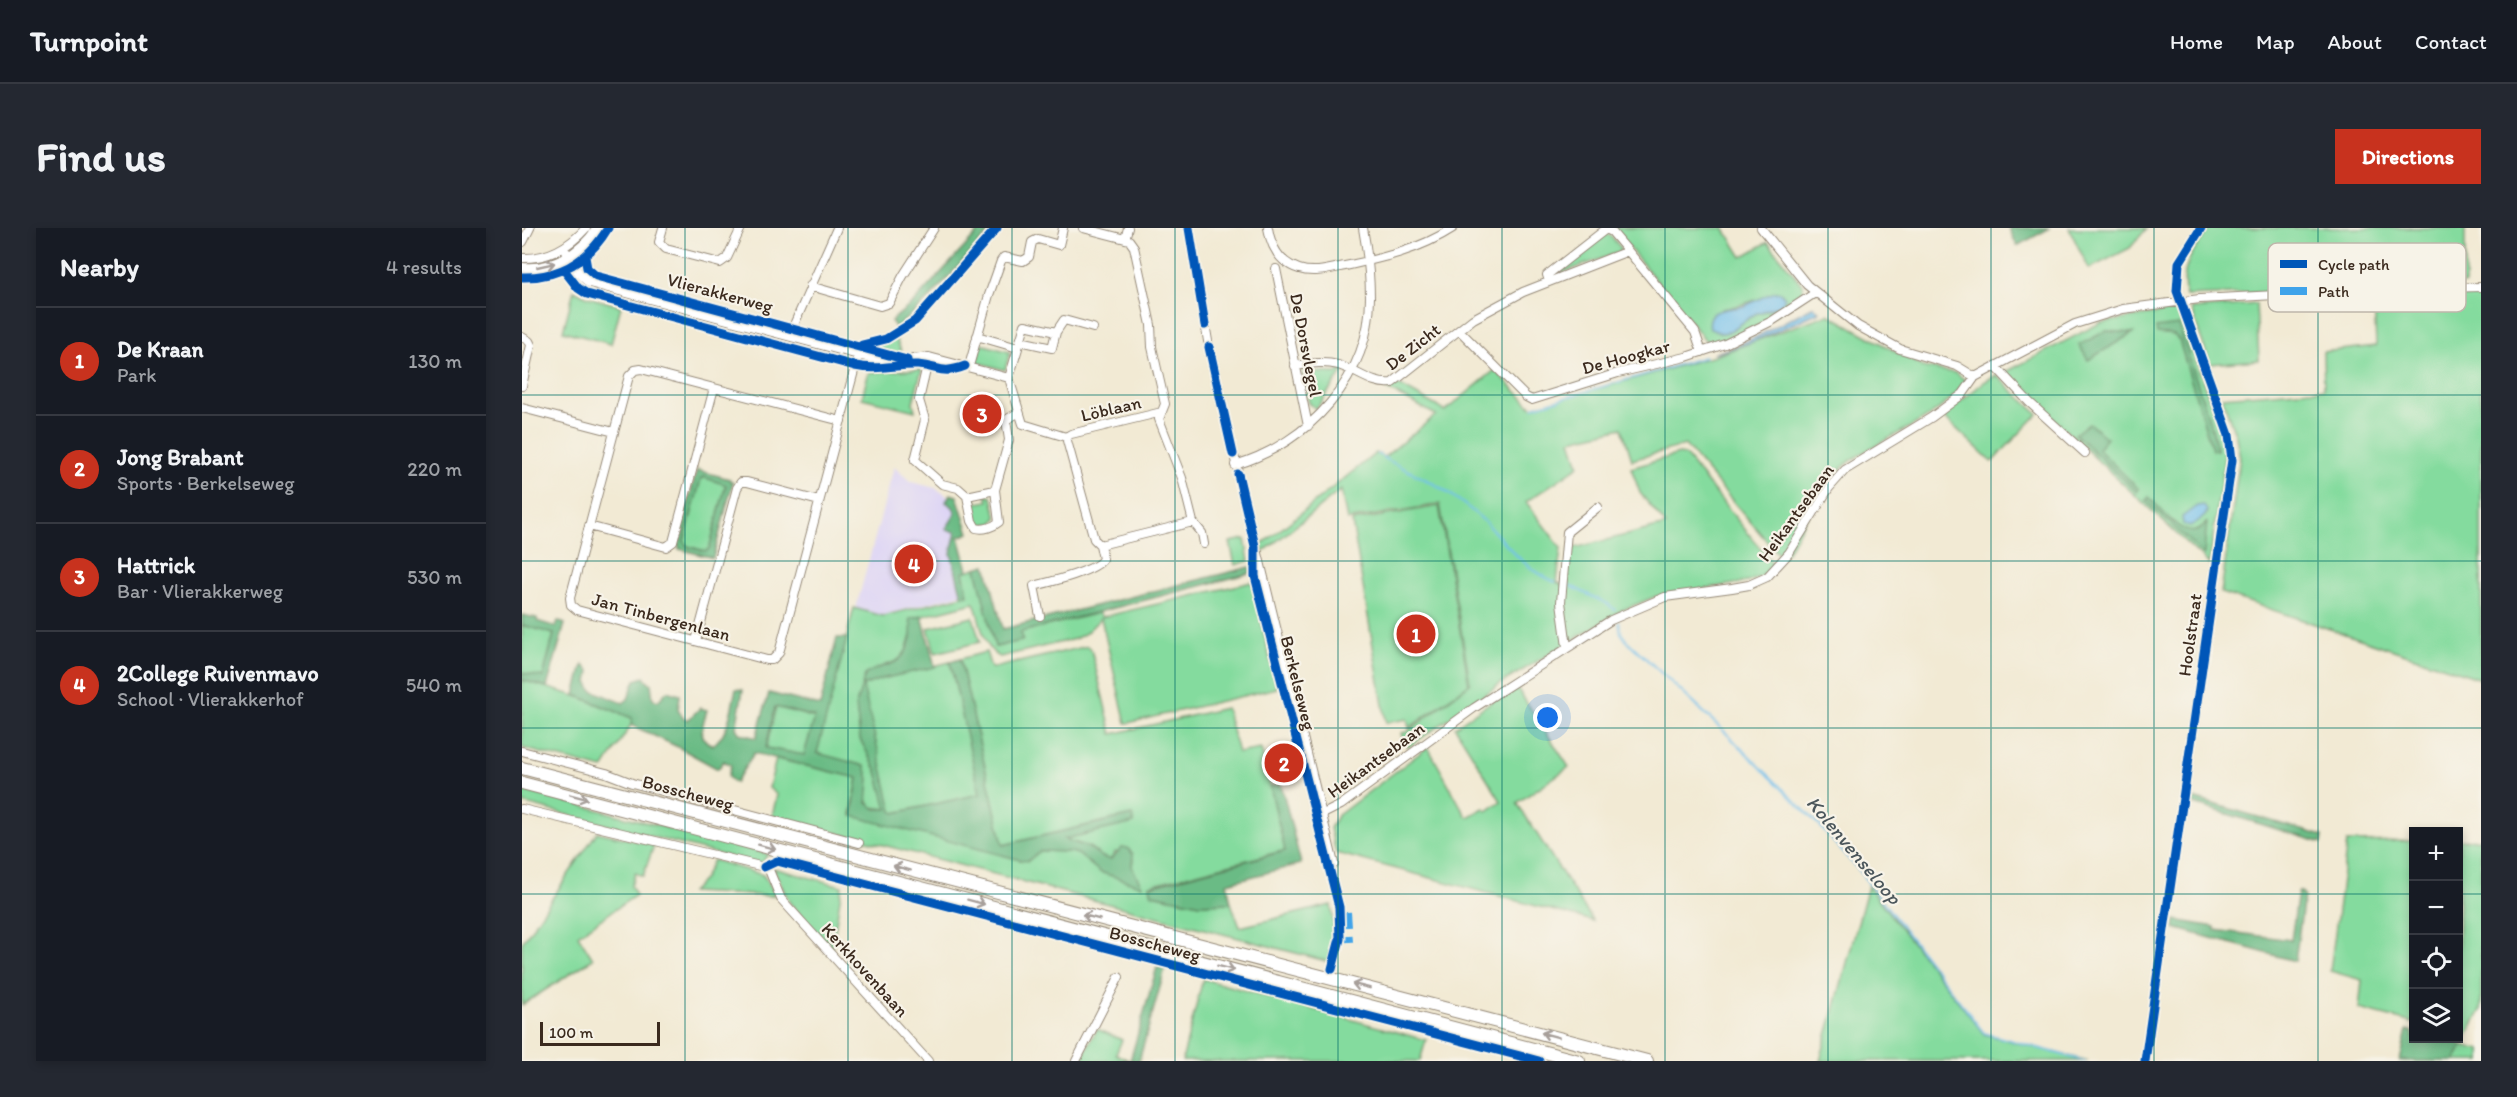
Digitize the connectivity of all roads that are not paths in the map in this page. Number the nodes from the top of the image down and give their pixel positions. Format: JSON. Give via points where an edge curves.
{"nodes":[{"id":1,"x":530,"y":228,"type":"edge"},
{"id":2,"x":586,"y":228,"type":"edge"},
{"id":3,"x":597,"y":228,"type":"edge"},
{"id":4,"x":663,"y":228,"type":"edge"},
{"id":5,"x":741,"y":228,"type":"edge"},
{"id":6,"x":837,"y":228,"type":"edge"},
{"id":7,"x":934,"y":228,"type":"edge"},
{"id":8,"x":1063,"y":228,"type":"edge"},
{"id":9,"x":1083,"y":228,"type":"edge"},
{"id":10,"x":1128,"y":228,"type":"edge"},
{"id":11,"x":1189,"y":228,"type":"edge"},
{"id":12,"x":1268,"y":228,"type":"edge"},
{"id":13,"x":1363,"y":228,"type":"edge"},
{"id":14,"x":1453,"y":228,"type":"edge"},
{"id":15,"x":1761,"y":228,"type":"edge"},
{"id":16,"x":1767,"y":228,"type":"edge"},
{"id":17,"x":2201,"y":228,"type":"edge"},
{"id":18,"x":1125,"y":239,"type":"junction"},
{"id":19,"x":1772,"y":240,"type":"junction"},
{"id":20,"x":523,"y":242,"type":"edge"},
{"id":21,"x":564,"y":248,"type":"junction"},
{"id":22,"x":1628,"y":251,"type":"junction"},
{"id":23,"x":568,"y":256,"type":"junction"},
{"id":24,"x":522,"y":258,"type":"edge"},
{"id":25,"x":1367,"y":261,"type":"junction"},
{"id":26,"x":522,"y":267,"type":"edge"},
{"id":27,"x":1276,"y":269,"type":"dead end"},
{"id":28,"x":1549,"y":281,"type":"junction"},
{"id":29,"x":810,"y":286,"type":"junction"},
{"id":30,"x":2466,"y":287,"type":"edge"},
{"id":31,"x":2481,"y":287,"type":"edge"},
{"id":32,"x":1815,"y":293,"type":"junction"},
{"id":33,"x":2268,"y":296,"type":"edge"},
{"id":34,"x":2181,"y":301,"type":"junction"},
{"id":35,"x":1093,"y":328,"type":"dead end"},
{"id":36,"x":1459,"y":330,"type":"junction"},
{"id":37,"x":1056,"y":332,"type":"junction"},
{"id":38,"x":789,"y":336,"type":"junction"},
{"id":39,"x":977,"y":336,"type":"junction"},
{"id":40,"x":522,"y":337,"type":"edge"},
{"id":41,"x":1019,"y":344,"type":"junction"},
{"id":42,"x":1702,"y":352,"type":"junction"},
{"id":43,"x":858,"y":355,"type":"junction"},
{"id":44,"x":929,"y":357,"type":"junction"},
{"id":45,"x":969,"y":366,"type":"junction"},
{"id":46,"x":1295,"y":366,"type":"junction"},
{"id":47,"x":1996,"y":366,"type":"junction"},
{"id":48,"x":1351,"y":370,"type":"junction"},
{"id":49,"x":1974,"y":377,"type":"junction"},
{"id":50,"x":1009,"y":378,"type":"junction"},
{"id":51,"x":522,"y":386,"type":"edge"},
{"id":52,"x":714,"y":388,"type":"junction"},
{"id":53,"x":522,"y":408,"type":"edge"},
{"id":54,"x":1019,"y":412,"type":"junction"},
{"id":55,"x":1162,"y":412,"type":"junction"},
{"id":56,"x":841,"y":421,"type":"junction"},
{"id":57,"x":1308,"y":426,"type":"junction"},
{"id":58,"x":614,"y":432,"type":"junction"},
{"id":59,"x":1066,"y":437,"type":"junction"},
{"id":60,"x":2085,"y":453,"type":"dead end"},
{"id":61,"x":1235,"y":465,"type":"junction"},
{"id":62,"x":995,"y":490,"type":"junction"},
{"id":63,"x":967,"y":496,"type":"junction"},
{"id":64,"x":819,"y":501,"type":"junction"},
{"id":65,"x":1598,"y":507,"type":"dead end"},
{"id":66,"x":1193,"y":522,"type":"junction"},
{"id":67,"x":589,"y":526,"type":"junction"},
{"id":68,"x":1204,"y":544,"type":"dead end"},
{"id":69,"x":1100,"y":545,"type":"junction"},
{"id":70,"x":1040,"y":616,"type":"dead end"},
{"id":71,"x":696,"y":641,"type":"junction"},
{"id":72,"x":1567,"y":647,"type":"junction"},
{"id":73,"x":522,"y":751,"type":"edge"},
{"id":74,"x":522,"y":768,"type":"edge"},
{"id":75,"x":522,"y":783,"type":"edge"},
{"id":76,"x":522,"y":810,"type":"edge"},
{"id":77,"x":1321,"y":815,"type":"junction"},
{"id":78,"x":859,"y":843,"type":"dead end"},
{"id":79,"x":1334,"y":864,"type":"dead end"},
{"id":80,"x":2161,"y":954,"type":"dead end"},
{"id":81,"x":1119,"y":977,"type":"dead end"},
{"id":82,"x":928,"y":1061,"type":"edge"},
{"id":83,"x":1076,"y":1061,"type":"edge"},
{"id":84,"x":1579,"y":1061,"type":"edge"},
{"id":85,"x":1647,"y":1061,"type":"edge"}],
"edges":[{"from":1,"to":20,"type":"street"},
{"from":2,"to":21,"type":"street"},
{"from":3,"to":23,"type":"street","via":[[580,249]]},
{"from":4,"to":5,"type":"street","via":[[659,242],[666,249],[720,263],[727,258]]},
{"from":6,"to":29,"type":"street"},
{"from":7,"to":29,"type":"street","via":[[889,303],[880,306]]},
{"from":8,"to":39,"type":"street","via":[[1059,244],[1038,239],[1032,242],[1029,257],[1023,261],[1004,257]]},
{"from":9,"to":18,"type":"street"},
{"from":10,"to":18,"type":"street"},
{"from":11,"to":61,"type":"street","name":"Berkelseweg","via":[[1209,347]]},
{"from":12,"to":25,"type":"street","via":[[1281,259],[1301,270],[1320,271]]},
{"from":13,"to":25,"type":"street","name":"De Zicht"},
{"from":14,"to":25,"type":"street","via":[[1417,247]]},
{"from":15,"to":19,"type":"street"},
{"from":16,"to":19,"type":"street"},
{"from":17,"to":34,"type":"street","name":"Hoolstraat","via":[[2179,264],[2177,291]]},
{"from":18,"to":55,"type":"street","via":[[1132,242],[1140,271],[1165,404]]},
{"from":19,"to":32,"type":"street"},
{"from":21,"to":23,"type":"street","name":"Vlierakkerweg"},
{"from":21,"to":24,"type":"street"},
{"from":22,"to":28,"type":"street"},
{"from":22,"to":28,"type":"street","via":[[1606,229],[1547,275]]},
{"from":22,"to":42,"type":"street","via":[[1695,332]]},
{"from":26,"to":23,"type":"street","one_way":true,"via":[[541,267]]},
{"from":23,"to":38,"type":"street","name":"Vlierakkerweg","via":[[589,283]]},
{"from":25,"to":48,"type":"street","name":"De Zicht","via":[[1368,318]]},
{"from":27,"to":46,"type":"street","name":"De Dorsvlegel"},
{"from":28,"to":36,"type":"street"},
{"from":29,"to":38,"type":"street"},
{"from":30,"to":31,"type":"street","name":"Heikantsebaan"},
{"from":32,"to":42,"type":"street","name":"De Hoogkar","via":[[1764,326]]},
{"from":32,"to":49,"type":"street","via":[[1882,341],[1957,366]]},
{"from":33,"to":34,"type":"street","name":"Heikantsebaan"},
{"from":34,"to":47,"type":"street","name":"Heikantsebaan","via":[[2092,317]]},
{"from":34,"to":80,"type":"street","name":"Hoolstraat","via":[[2229,435],[2232,460]]},
{"from":35,"to":37,"type":"street","via":[[1064,320]]},
{"from":36,"to":42,"type":"street","name":"De Hoogkar","via":[[1532,400]]},
{"from":36,"to":48,"type":"street","name":"De Zicht","via":[[1392,383],[1381,384]]},
{"from":37,"to":41,"type":"street","via":[[1052,348]]},
{"from":37,"to":41,"type":"street","via":[[1025,325]]},
{"from":38,"to":43,"type":"street","name":"Vlierakkerweg"},
{"from":39,"to":41,"type":"street"},
{"from":39,"to":45,"type":"street"},
{"from":40,"to":51,"type":"street","via":[[531,345]]},
{"from":41,"to":50,"type":"street"},
{"from":43,"to":44,"type":"street","name":"Vlierakkerweg","via":[[889,362]]},
{"from":43,"to":56,"type":"street","name":"Jan Tinbergenlaan"},
{"from":44,"to":45,"type":"street","name":"Vlierakkerweg"},
{"from":44,"to":63,"type":"street","via":[[919,400],[925,420],[915,460],[942,484],[958,488]]},
{"from":45,"to":50,"type":"street","name":"Vlierakkerweg"},
{"from":46,"to":48,"type":"street","via":[[1318,362]]},
{"from":46,"to":57,"type":"street","name":"De Dorsvlegel"},
{"from":47,"to":49,"type":"street","name":"Heikantsebaan"},
{"from":47,"to":60,"type":"street"},
{"from":48,"to":57,"type":"street","name":"De Zicht","via":[[1337,395]]},
{"from":49,"to":72,"type":"street","name":"Heikantsebaan","via":[[1964,394],[1838,476],[1789,553],[1767,577],[1749,585],[1657,599],[1611,620]]},
{"from":50,"to":54,"type":"street"},
{"from":52,"to":56,"type":"street","name":"Jan Tinbergenlaan"},
{"from":52,"to":58,"type":"street","name":"Jan Tinbergenlaan","via":[[634,370]]},
{"from":52,"to":67,"type":"street","via":[[673,542],[666,547]]},
{"from":53,"to":58,"type":"street"},
{"from":54,"to":59,"type":"street","via":[[1023,424]]},
{"from":54,"to":62,"type":"street","via":[[1006,420],[1009,440]]},
{"from":55,"to":59,"type":"street","name":"Löblaan"},
{"from":55,"to":66,"type":"street","name":"Löblaan","via":[[1159,419],[1182,478]]},
{"from":56,"to":64,"type":"street","name":"Jan Tinbergenlaan"},
{"from":57,"to":61,"type":"street","name":"De Zicht","via":[[1277,448]]},
{"from":58,"to":67,"type":"street","name":"Jan Tinbergenlaan"},
{"from":59,"to":69,"type":"street","name":"Löblaan","via":[[1094,539]]},
{"from":61,"to":77,"type":"street","name":"Berkelseweg"},
{"from":62,"to":63,"type":"street"},
{"from":62,"to":63,"type":"street","via":[[999,522],[981,529],[972,521]]},
{"from":64,"to":71,"type":"street","name":"Jan Tinbergenlaan","via":[[777,656],[767,660]]},
{"from":64,"to":71,"type":"street","via":[[741,483]]},
{"from":65,"to":72,"type":"street","via":[[1567,532],[1561,602]]},
{"from":66,"to":68,"type":"street","name":"Löblaan","via":[[1202,533]]},
{"from":66,"to":69,"type":"street"},
{"from":67,"to":71,"type":"street","name":"Jan Tinbergenlaan","via":[[571,605],[577,610]]},
{"from":69,"to":70,"type":"street","via":[[1103,559],[1096,566],[1034,586]]},
{"from":72,"to":77,"type":"street","name":"Heikantsebaan","via":[[1431,738],[1341,805]]},
{"from":73,"to":78,"type":"street","name":"Bosscheweg"},
{"from":85,"to":74,"type":"main road","name":"Bosscheweg","one_way":true},
{"from":75,"to":84,"type":"main road","name":"Bosscheweg","one_way":true},
{"from":76,"to":82,"type":"street","name":"Kerkhovenbaan","via":[[769,870],[781,899]]},
{"from":77,"to":79,"type":"street","name":"Berkelseweg"},
{"from":81,"to":83,"type":"street"}]}
